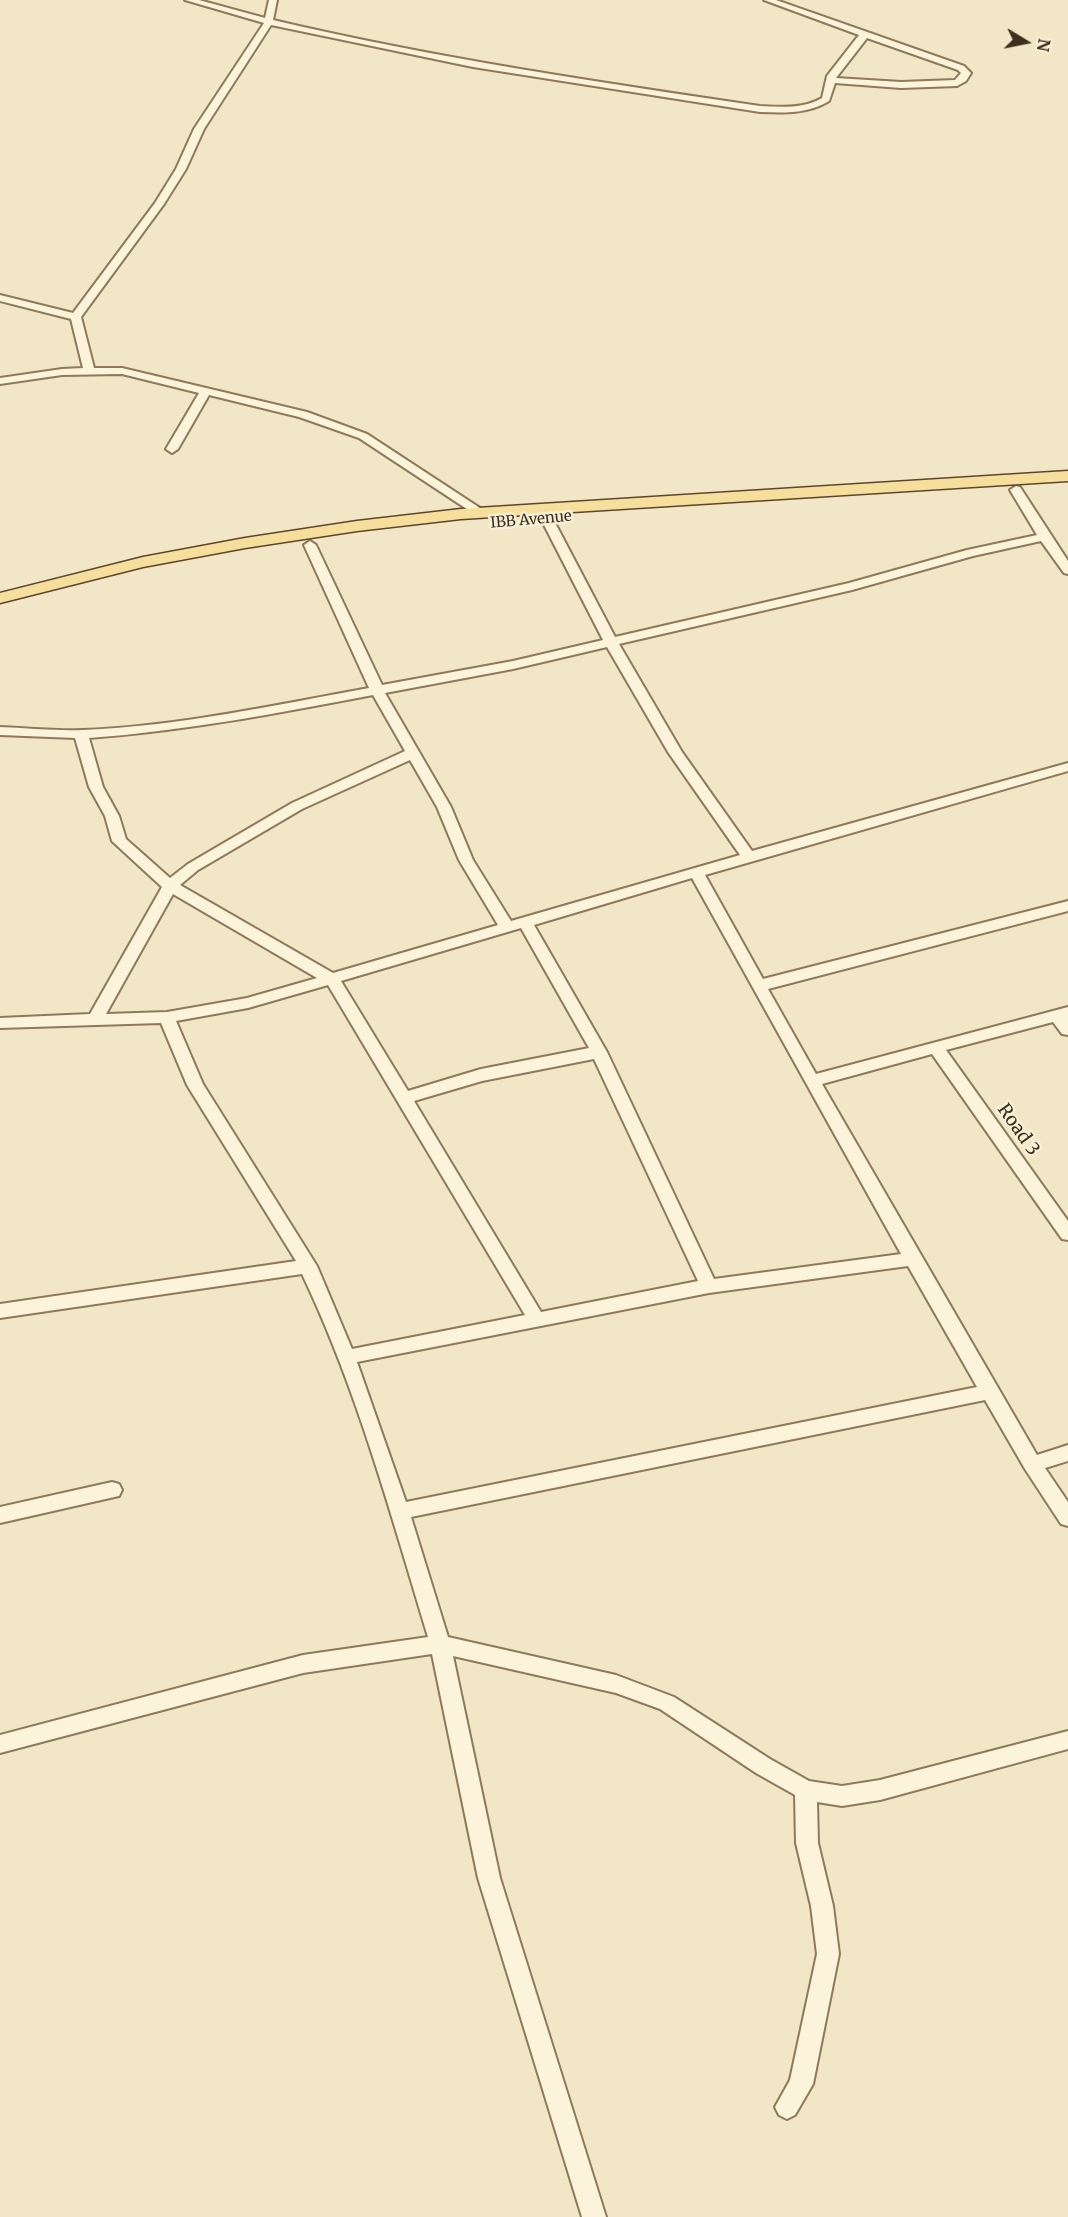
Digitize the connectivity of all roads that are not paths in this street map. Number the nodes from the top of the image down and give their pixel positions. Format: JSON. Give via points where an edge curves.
{"nodes":[{"id":1,"x":189,"y":0,"type":"edge"},
{"id":2,"x":273,"y":0,"type":"edge"},
{"id":3,"x":768,"y":0,"type":"edge"},
{"id":4,"x":268,"y":23,"type":"junction"},
{"id":5,"x":865,"y":34,"type":"junction"},
{"id":6,"x":831,"y":80,"type":"junction"},
{"id":7,"x":0,"y":298,"type":"edge"},
{"id":8,"x":76,"y":317,"type":"junction"},
{"id":9,"x":89,"y":370,"type":"junction"},
{"id":10,"x":0,"y":381,"type":"edge"},
{"id":11,"x":206,"y":390,"type":"junction"},
{"id":12,"x":172,"y":449,"type":"dead end"},
{"id":13,"x":1068,"y":476,"type":"edge"},
{"id":14,"x":1068,"y":487,"type":"edge"},
{"id":15,"x":1016,"y":490,"type":"junction"},
{"id":16,"x":479,"y":513,"type":"junction"},
{"id":17,"x":547,"y":519,"type":"junction"},
{"id":18,"x":1044,"y":537,"type":"junction"},
{"id":19,"x":310,"y":545,"type":"junction"},
{"id":20,"x":1068,"y":570,"type":"edge"},
{"id":21,"x":0,"y":598,"type":"edge"},
{"id":22,"x":0,"y":608,"type":"edge"},
{"id":23,"x":610,"y":642,"type":"junction"},
{"id":24,"x":377,"y":690,"type":"junction"},
{"id":25,"x":0,"y":731,"type":"edge"},
{"id":26,"x":81,"y":734,"type":"junction"},
{"id":27,"x":413,"y":753,"type":"junction"},
{"id":28,"x":1068,"y":767,"type":"edge"},
{"id":29,"x":749,"y":857,"type":"junction"},
{"id":30,"x":696,"y":872,"type":"junction"},
{"id":31,"x":170,"y":886,"type":"junction"},
{"id":32,"x":1068,"y":906,"type":"edge"},
{"id":33,"x":525,"y":922,"type":"junction"},
{"id":34,"x":507,"y":927,"type":"junction"},
{"id":35,"x":333,"y":980,"type":"junction"},
{"id":36,"x":758,"y":986,"type":"junction"},
{"id":37,"x":1062,"y":1014,"type":"edge"},
{"id":38,"x":167,"y":1017,"type":"junction"},
{"id":39,"x":94,"y":1020,"type":"junction"},
{"id":40,"x":0,"y":1023,"type":"edge"},
{"id":41,"x":1068,"y":1030,"type":"edge"},
{"id":42,"x":936,"y":1048,"type":"junction"},
{"id":43,"x":599,"y":1052,"type":"junction"},
{"id":44,"x":811,"y":1081,"type":"junction"},
{"id":45,"x":405,"y":1098,"type":"junction"},
{"id":46,"x":1068,"y":1234,"type":"edge"},
{"id":47,"x":913,"y":1259,"type":"junction"},
{"id":48,"x":308,"y":1266,"type":"junction"},
{"id":49,"x":709,"y":1286,"type":"junction"},
{"id":50,"x":0,"y":1311,"type":"edge"},
{"id":51,"x":537,"y":1320,"type":"junction"},
{"id":52,"x":346,"y":1357,"type":"junction"},
{"id":53,"x":990,"y":1392,"type":"junction"},
{"id":54,"x":1068,"y":1453,"type":"edge"},
{"id":55,"x":1032,"y":1464,"type":"junction"},
{"id":56,"x":112,"y":1490,"type":"dead end"},
{"id":57,"x":400,"y":1511,"type":"junction"},
{"id":58,"x":0,"y":1515,"type":"edge"},
{"id":59,"x":1068,"y":1518,"type":"edge"},
{"id":60,"x":440,"y":1644,"type":"junction"},
{"id":61,"x":1068,"y":1740,"type":"edge"},
{"id":62,"x":0,"y":1744,"type":"edge"},
{"id":63,"x":806,"y":1790,"type":"junction"},
{"id":64,"x":787,"y":2107,"type":"dead end"},
{"id":65,"x":594,"y":2217,"type":"edge"}],
"edges":[{"from":1,"to":4,"type":"street"},
{"from":2,"to":4,"type":"street"},
{"from":3,"to":5,"type":"street"},
{"from":4,"to":6,"type":"street","via":[[495,68],[760,109],[819,104],[826,99]]},
{"from":4,"to":8,"type":"street","via":[[199,129],[159,204]]},
{"from":5,"to":6,"type":"street"},
{"from":5,"to":6,"type":"street","via":[[966,73],[957,83],[901,85]]},
{"from":7,"to":8,"type":"street"},
{"from":8,"to":9,"type":"street"},
{"from":9,"to":10,"type":"street"},
{"from":9,"to":11,"type":"street","via":[[122,371]]},
{"from":11,"to":12,"type":"street"},
{"from":11,"to":16,"type":"street","via":[[303,414],[355,432]]},
{"from":13,"to":16,"type":"main road"},
{"from":14,"to":15,"type":"main road","name":"IBB Avenue"},
{"from":15,"to":17,"type":"main road","name":"IBB Avenue"},
{"from":15,"to":18,"type":"street"},
{"from":16,"to":21,"type":"main road","via":[[245,543],[143,562]]},
{"from":17,"to":19,"type":"main road","name":"IBB Avenue"},
{"from":17,"to":23,"type":"street"},
{"from":18,"to":20,"type":"street"},
{"from":18,"to":23,"type":"street"},
{"from":19,"to":22,"type":"main road","name":"IBB Avenue","via":[[186,565]]},
{"from":19,"to":24,"type":"street"},
{"from":23,"to":24,"type":"street"},
{"from":23,"to":29,"type":"street","via":[[675,752]]},
{"from":24,"to":26,"type":"street","via":[[234,717]]},
{"from":24,"to":27,"type":"street"},
{"from":25,"to":26,"type":"street"},
{"from":26,"to":31,"type":"street","via":[[96,787],[112,816],[119,841]]},
{"from":27,"to":31,"type":"street","via":[[297,806],[193,867]]},
{"from":27,"to":34,"type":"street","via":[[444,807],[466,860]]},
{"from":28,"to":29,"type":"street"},
{"from":29,"to":30,"type":"street"},
{"from":30,"to":33,"type":"street"},
{"from":30,"to":36,"type":"street"},
{"from":31,"to":35,"type":"street"},
{"from":31,"to":39,"type":"street"},
{"from":32,"to":36,"type":"street"},
{"from":33,"to":34,"type":"street"},
{"from":33,"to":43,"type":"street"},
{"from":34,"to":35,"type":"street"},
{"from":35,"to":38,"type":"street","via":[[225,1009]]},
{"from":35,"to":45,"type":"street"},
{"from":36,"to":44,"type":"street"},
{"from":37,"to":41,"type":"street"},
{"from":37,"to":42,"type":"street"},
{"from":38,"to":39,"type":"street"},
{"from":38,"to":48,"type":"street","via":[[195,1084]]},
{"from":39,"to":40,"type":"street"},
{"from":42,"to":44,"type":"street"},
{"from":42,"to":46,"type":"street","name":"Road 3"},
{"from":43,"to":45,"type":"street","via":[[481,1075]]},
{"from":43,"to":49,"type":"street"},
{"from":44,"to":47,"type":"street"},
{"from":45,"to":51,"type":"street"},
{"from":47,"to":49,"type":"street"},
{"from":47,"to":53,"type":"street"},
{"from":48,"to":50,"type":"street"},
{"from":48,"to":52,"type":"street"},
{"from":49,"to":51,"type":"street"},
{"from":51,"to":52,"type":"street"},
{"from":52,"to":57,"type":"street"},
{"from":53,"to":55,"type":"street"},
{"from":53,"to":57,"type":"street"},
{"from":54,"to":55,"type":"street"},
{"from":55,"to":59,"type":"street"},
{"from":56,"to":58,"type":"street"},
{"from":57,"to":60,"type":"street"},
{"from":60,"to":62,"type":"street","via":[[303,1664]]},
{"from":60,"to":63,"type":"street","via":[[616,1684],[667,1703]]},
{"from":60,"to":65,"type":"street","via":[[489,1878]]},
{"from":61,"to":63,"type":"street","via":[[880,1790],[842,1796]]},
{"from":63,"to":64,"type":"street","via":[[807,1844],[822,1906],[828,1954],[801,2084]]}]}
